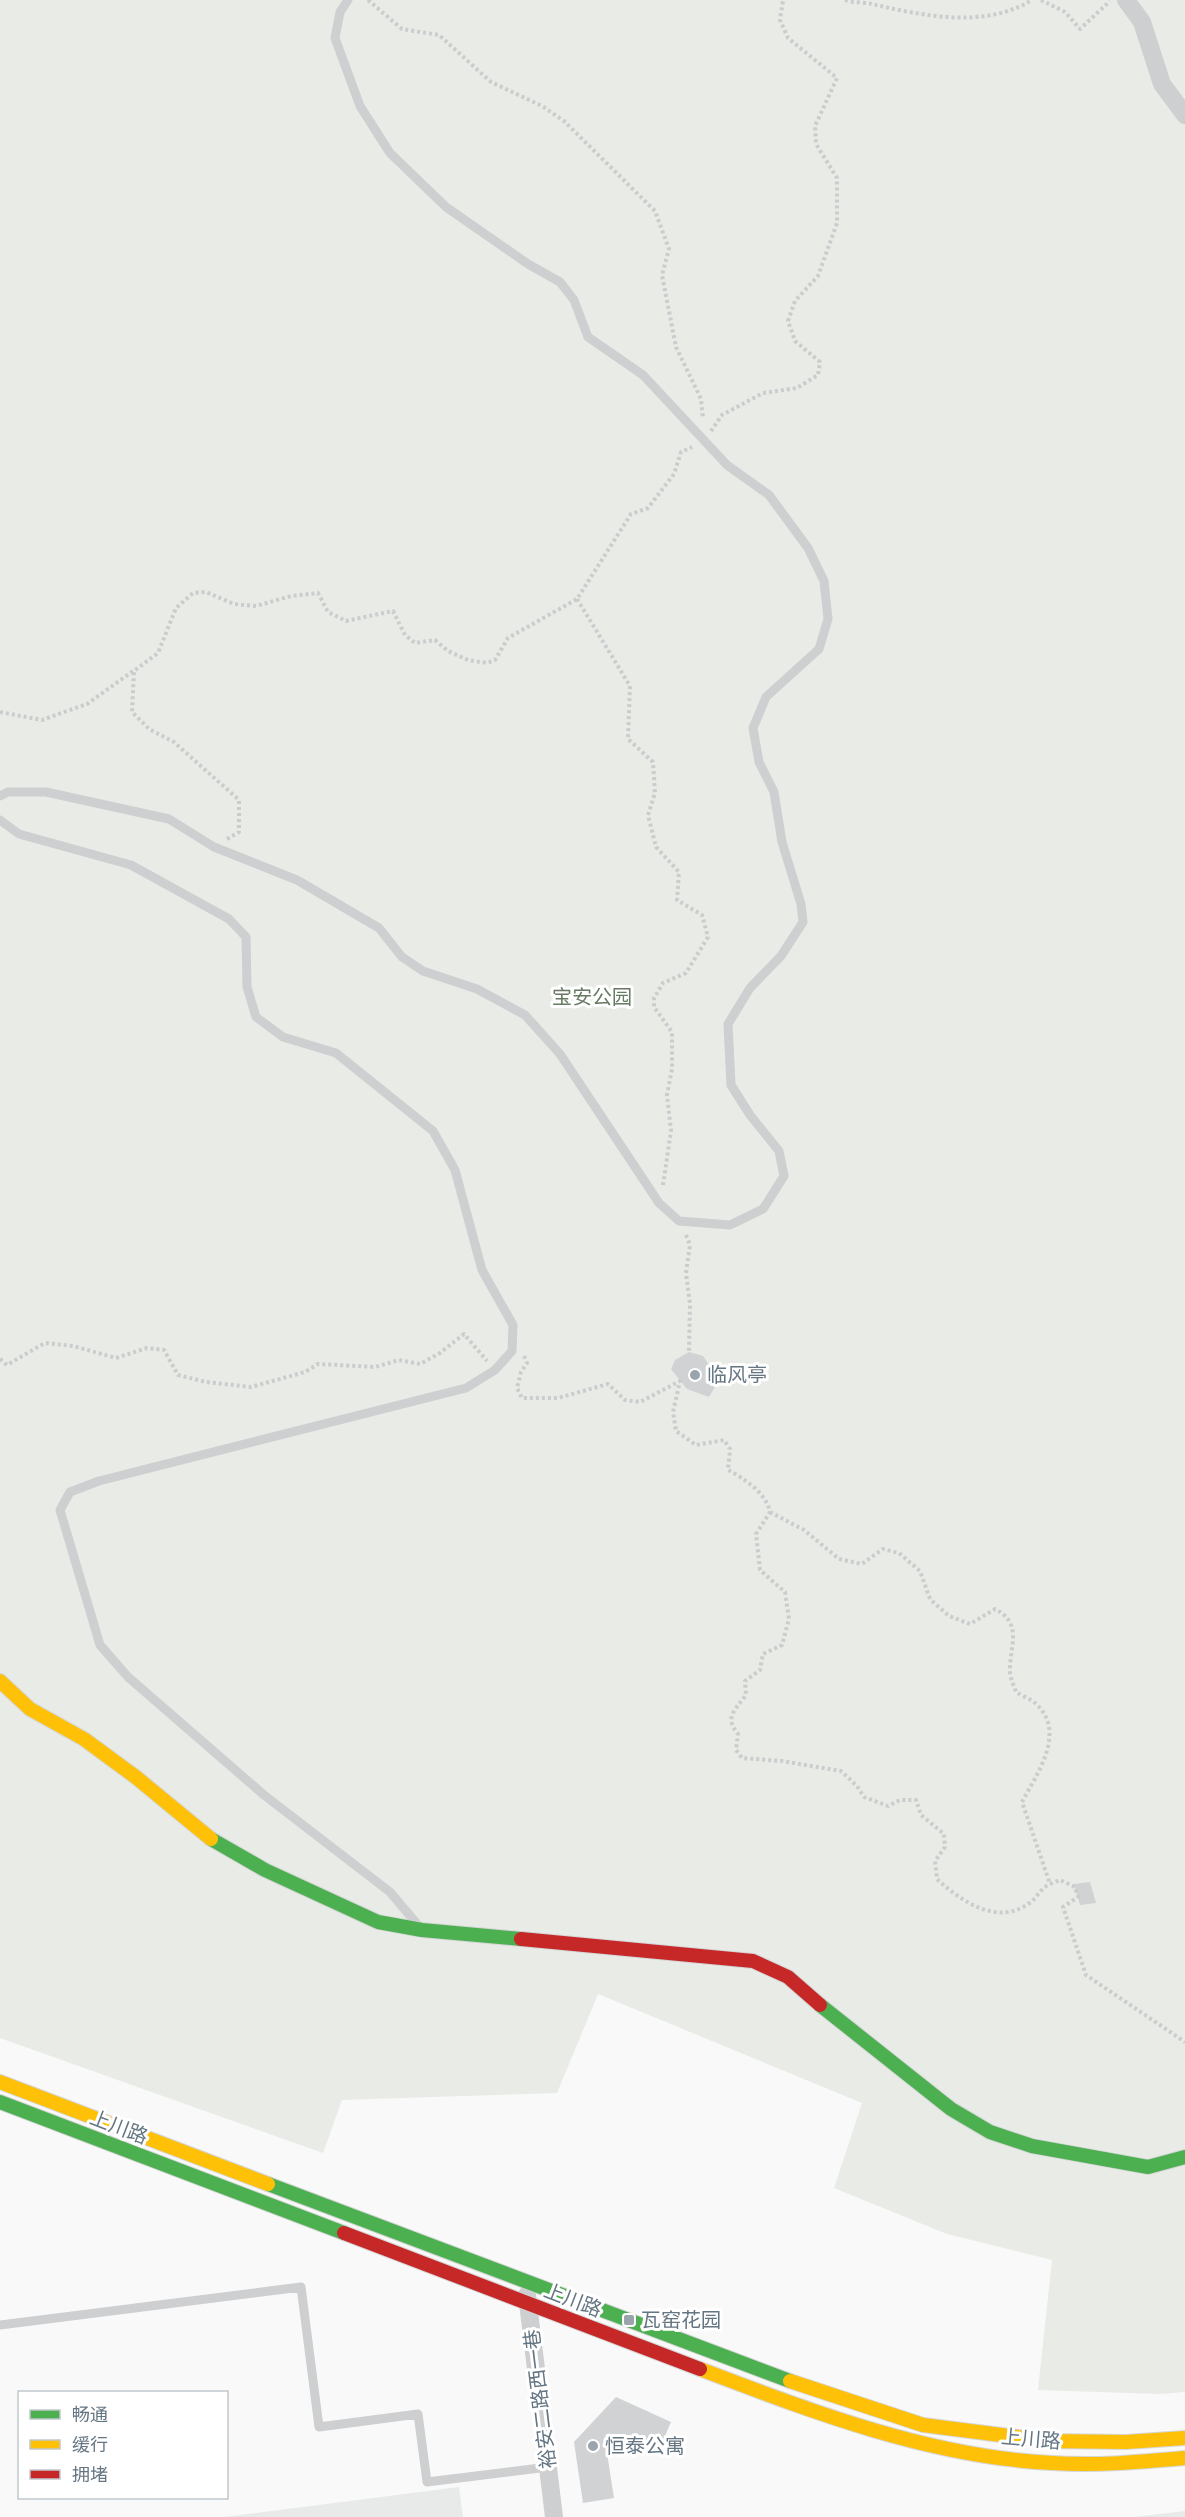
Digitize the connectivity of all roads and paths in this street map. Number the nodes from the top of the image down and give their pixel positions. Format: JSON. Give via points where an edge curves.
{"nodes":[{"id":1,"x":348,"y":0,"type":"edge"},
{"id":2,"x":368,"y":0,"type":"edge"},
{"id":3,"x":783,"y":0,"type":"edge"},
{"id":4,"x":845,"y":0,"type":"edge"},
{"id":5,"x":1032,"y":0,"type":"edge"},
{"id":6,"x":1041,"y":0,"type":"edge"},
{"id":7,"x":1110,"y":0,"type":"edge"},
{"id":8,"x":1126,"y":0,"type":"edge"},
{"id":9,"x":1185,"y":115,"type":"edge"},
{"id":10,"x":705,"y":440,"type":"junction"},
{"id":11,"x":577,"y":599,"type":"junction"},
{"id":12,"x":134,"y":671,"type":"junction"},
{"id":13,"x":0,"y":712,"type":"edge"},
{"id":14,"x":0,"y":796,"type":"edge"},
{"id":15,"x":0,"y":820,"type":"edge"},
{"id":16,"x":214,"y":847,"type":"junction"},
{"id":17,"x":659,"y":1203,"type":"junction"},
{"id":18,"x":679,"y":1221,"type":"junction"},
{"id":19,"x":690,"y":1352,"type":"dead end"},
{"id":20,"x":507,"y":1356,"type":"junction"},
{"id":21,"x":0,"y":1359,"type":"edge"},
{"id":22,"x":770,"y":1512,"type":"junction"},
{"id":23,"x":0,"y":1681,"type":"edge"},
{"id":24,"x":1050,"y":1884,"type":"junction"},
{"id":25,"x":422,"y":1930,"type":"junction"},
{"id":26,"x":1185,"y":2042,"type":"edge"},
{"id":27,"x":0,"y":2082,"type":"edge"},
{"id":28,"x":0,"y":2102,"type":"edge"},
{"id":29,"x":1185,"y":2157,"type":"edge"},
{"id":30,"x":525,"y":2281,"type":"junction"},
{"id":31,"x":528,"y":2304,"type":"junction"},
{"id":32,"x":0,"y":2325,"type":"edge"},
{"id":33,"x":1185,"y":2438,"type":"edge"},
{"id":34,"x":1185,"y":2458,"type":"edge"},
{"id":35,"x":548,"y":2467,"type":"junction"},
{"id":36,"x":554,"y":2517,"type":"edge"}],
"edges":[{"from":1,"to":10,"type":"lane","via":[[340,12],[335,38],[360,106],[390,153],[446,207],[560,282],[574,300],[588,337],[643,375]]},
{"from":2,"to":10,"type":"path","via":[[402,29],[439,35],[491,82],[564,121],[655,211],[669,249],[662,275],[676,347],[701,399]]},
{"from":3,"to":10,"type":"path","via":[[780,20],[788,38],[837,78],[815,126],[816,144],[837,178],[837,223],[818,276],[795,301],[788,321],[795,341],[820,362],[818,375],[797,387],[763,393],[722,416]]},
{"from":4,"to":5,"type":"path","via":[[939,16],[982,18]]},
{"from":6,"to":7,"type":"path","via":[[1065,12],[1080,29]]},
{"from":8,"to":9,"type":"street","via":[[1142,22],[1162,84]]},
{"from":10,"to":11,"type":"path","via":[[681,453],[675,474],[648,508],[631,514]]},
{"from":10,"to":18,"type":"lane","via":[[727,465],[769,495],[808,548],[824,581],[828,619],[819,650],[766,697],[753,728],[759,762],[774,792],[782,842],[803,922],[781,956],[750,988],[728,1023],[731,1085],[778,1151],[783,1176],[763,1209],[730,1225]]},
{"from":11,"to":12,"type":"path","via":[[508,638],[495,660],[488,663],[468,660],[435,640],[415,643],[405,635],[393,612],[346,621],[328,612],[318,593],[256,606],[234,604],[206,592],[193,593],[176,608],[158,652]]},
{"from":11,"to":17,"type":"path","via":[[630,686],[628,739],[652,762],[655,794],[648,815],[656,847],[679,872],[677,900],[702,915],[708,937],[686,973],[663,983],[654,998],[654,1007],[672,1032],[667,1095],[671,1131]]},
{"from":12,"to":13,"type":"path","via":[[87,704],[42,720]]},
{"from":12,"to":16,"type":"path","via":[[132,712],[149,729],[174,742],[239,800],[239,832]]},
{"from":14,"to":16,"type":"lane","via":[[8,792],[46,792],[169,819]]},
{"from":15,"to":20,"type":"lane","via":[[19,834],[131,865],[229,919],[246,937],[246,987],[256,1017],[283,1037],[336,1053],[433,1131],[455,1170],[482,1270],[513,1325],[512,1351]]},
{"from":16,"to":17,"type":"lane","via":[[297,880],[379,928],[402,957],[423,971],[477,988],[525,1014],[560,1054]]},
{"from":17,"to":18,"type":"lane"},
{"from":18,"to":19,"type":"path","via":[[690,1245],[686,1272]]},
{"from":20,"to":21,"type":"path","via":[[488,1362],[464,1334],[420,1364],[399,1360],[375,1367],[318,1364],[305,1372],[250,1387],[178,1375],[164,1350],[156,1349],[116,1358],[45,1343],[7,1365]]},
{"from":20,"to":22,"type":"path","via":[[524,1356],[527,1363],[517,1388],[522,1398],[558,1398],[608,1384],[625,1400],[640,1402],[680,1381],[673,1412],[676,1431],[696,1445],[724,1440],[730,1449],[728,1470],[747,1480],[768,1504]]},
{"from":20,"to":25,"type":"lane","via":[[495,1370],[466,1388],[99,1481],[70,1492],[60,1510],[100,1645],[129,1677],[264,1795],[390,1893]]},
{"from":22,"to":24,"type":"path","via":[[804,1530],[839,1559],[862,1564],[883,1549],[899,1553],[920,1571],[930,1599],[948,1616],[970,1624],[995,1609],[1006,1615],[1013,1627],[1010,1675],[1016,1692],[1036,1704],[1048,1723],[1050,1743],[1022,1802]]},
{"from":22,"to":24,"type":"path","via":[[756,1534],[760,1570],[785,1592],[789,1619],[782,1645],[763,1654],[760,1670],[745,1681],[746,1695],[731,1715],[731,1726],[738,1734],[736,1750],[742,1758],[841,1771],[864,1797],[888,1806],[900,1800],[916,1800],[921,1815],[944,1834],[945,1847],[935,1861],[937,1879],[980,1910],[1012,1912],[1031,1902]]},
{"from":23,"to":25,"type":"main road","via":[[30,1709],[84,1739],[137,1778],[208,1837],[265,1870],[378,1922]]},
{"from":24,"to":26,"type":"path","via":[[1060,1880],[1075,1887],[1078,1897],[1063,1907],[1086,1975]]},
{"from":25,"to":29,"type":"main road","via":[[753,1961],[788,1977],[951,2109],[990,2132],[1032,2146],[1148,2167]]},
{"from":27,"to":30,"type":"main road","name":"上川路"},
{"from":28,"to":31,"type":"main road","name":"上川路"},
{"from":30,"to":31,"type":"street","name":"裕安二路西一巷"},
{"from":30,"to":33,"type":"main road","name":"上川路","via":[[795,2383],[923,2425],[1048,2441]]},
{"from":31,"to":34,"type":"main road","name":"上川路","via":[[788,2403],[920,2443],[1035,2462]]},
{"from":31,"to":35,"type":"street","name":"裕安二路西一巷"},
{"from":32,"to":35,"type":"lane","via":[[301,2287],[319,2427],[418,2414],[427,2482]]},
{"from":35,"to":36,"type":"street","name":"裕安二路西一巷"}]}
